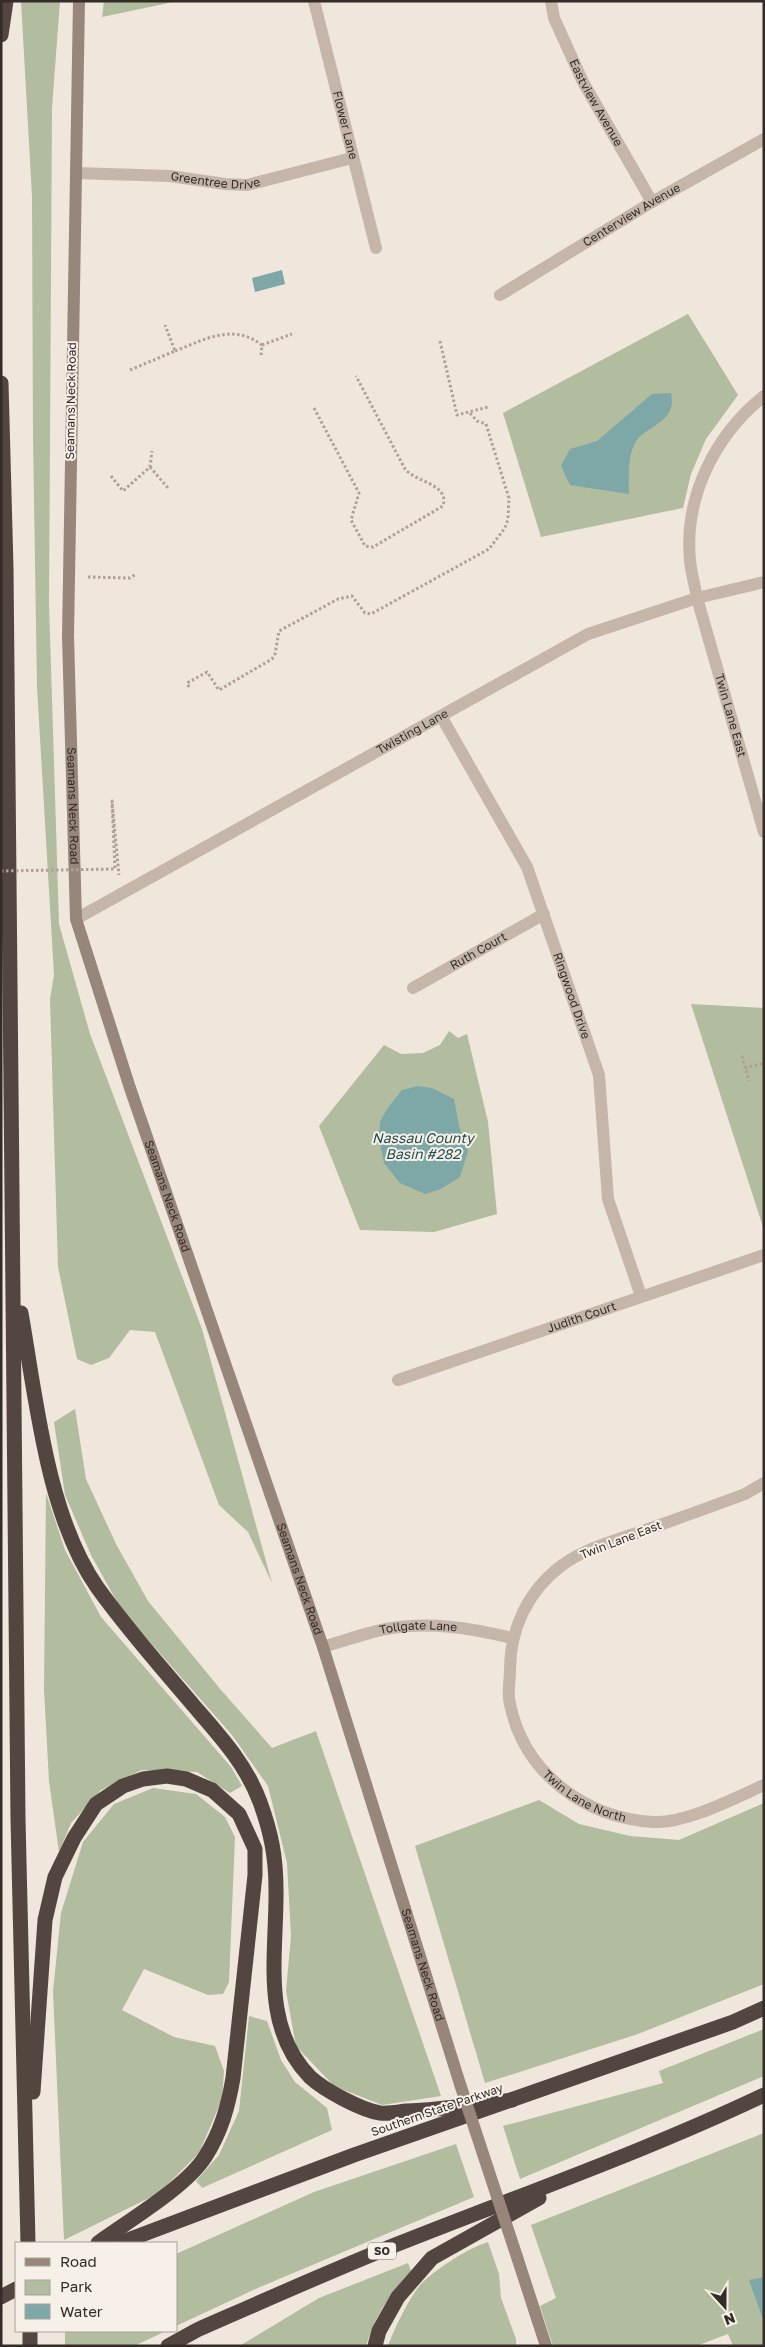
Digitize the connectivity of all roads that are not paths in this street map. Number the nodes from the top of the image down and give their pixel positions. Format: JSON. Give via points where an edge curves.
{"nodes":[{"id":1,"x":6,"y":1,"type":"edge"},
{"id":2,"x":78,"y":1,"type":"edge"},
{"id":3,"x":314,"y":1,"type":"edge"},
{"id":4,"x":551,"y":1,"type":"edge"},
{"id":5,"x":1,"y":35,"type":"edge"},
{"id":6,"x":764,"y":139,"type":"edge"},
{"id":7,"x":352,"y":158,"type":"junction"},
{"id":8,"x":76,"y":173,"type":"junction"},
{"id":9,"x":652,"y":202,"type":"junction"},
{"id":10,"x":376,"y":248,"type":"dead end"},
{"id":11,"x":500,"y":295,"type":"dead end"},
{"id":12,"x":1,"y":384,"type":"edge"},
{"id":13,"x":764,"y":396,"type":"edge"},
{"id":14,"x":764,"y":582,"type":"edge"},
{"id":15,"x":697,"y":598,"type":"junction"},
{"id":16,"x":441,"y":716,"type":"junction"},
{"id":17,"x":764,"y":832,"type":"edge"},
{"id":18,"x":544,"y":914,"type":"junction"},
{"id":19,"x":76,"y":919,"type":"junction"},
{"id":20,"x":413,"y":988,"type":"dead end"},
{"id":21,"x":764,"y":1255,"type":"edge"},
{"id":22,"x":13,"y":1266,"type":"junction"},
{"id":23,"x":641,"y":1296,"type":"junction"},
{"id":24,"x":398,"y":1380,"type":"dead end"},
{"id":25,"x":764,"y":1484,"type":"edge"},
{"id":26,"x":512,"y":1638,"type":"junction"},
{"id":27,"x":323,"y":1646,"type":"junction"},
{"id":28,"x":764,"y":1785,"type":"edge"},
{"id":29,"x":764,"y":2008,"type":"edge"},
{"id":30,"x":764,"y":2095,"type":"edge"},
{"id":31,"x":512,"y":2100,"type":"junction"},
{"id":32,"x":600,"y":2165,"type":"junction"},
{"id":33,"x":27,"y":2183,"type":"junction"},
{"id":34,"x":28,"y":2242,"type":"edge"},
{"id":35,"x":99,"y":2242,"type":"edge"},
{"id":36,"x":123,"y":2242,"type":"edge"},
{"id":37,"x":15,"y":2290,"type":"edge"},
{"id":38,"x":1,"y":2297,"type":"edge"},
{"id":39,"x":30,"y":2332,"type":"edge"},
{"id":40,"x":30,"y":2346,"type":"edge"},
{"id":41,"x":168,"y":2346,"type":"edge"},
{"id":42,"x":375,"y":2346,"type":"edge"},
{"id":43,"x":546,"y":2346,"type":"edge"}],
"edges":[{"from":1,"to":5,"type":"highway"},
{"from":2,"to":8,"type":"main road","name":"Seamans Neck Road"},
{"from":3,"to":7,"type":"street","name":"Flower Lane"},
{"from":4,"to":9,"type":"street","name":"Eastview Avenue","via":[[554,18],[584,82]]},
{"from":6,"to":9,"type":"street","name":"Centerview Avenue"},
{"from":7,"to":8,"type":"street","name":"Greentree Drive","via":[[247,185],[170,176]]},
{"from":7,"to":10,"type":"street","name":"Flower Lane"},
{"from":8,"to":19,"type":"main road","name":"Seamans Neck Road","via":[[68,636]]},
{"from":9,"to":11,"type":"street","name":"Centerview Avenue"},
{"from":12,"to":22,"type":"highway"},
{"from":13,"to":15,"type":"street","name":"Twin Lane East","via":[[745,411],[712,456],[697,488],[690,560]]},
{"from":14,"to":15,"type":"street","name":"Twisting Lane"},
{"from":15,"to":16,"type":"street","name":"Twisting Lane","via":[[588,634]]},
{"from":15,"to":17,"type":"street","name":"Twin Lane East"},
{"from":16,"to":18,"type":"street","name":"Ringwood Drive","via":[[527,867]]},
{"from":16,"to":19,"type":"street","name":"Twisting Lane"},
{"from":18,"to":20,"type":"street","name":"Ruth Court"},
{"from":18,"to":23,"type":"street","name":"Ringwood Drive","via":[[599,1075],[608,1198]]},
{"from":19,"to":27,"type":"main road","name":"Seamans Neck Road","via":[[130,1088]]},
{"from":21,"to":23,"type":"street","name":"Judith Court"},
{"from":22,"to":31,"type":"highway","via":[[43,1441],[54,1489],[72,1538],[95,1584],[124,1623],[234,1754],[255,1787],[272,1834],[276,1888],[273,1982],[281,2028],[292,2054],[309,2076],[328,2092],[380,2113]]},
{"from":22,"to":33,"type":"highway","via":[[18,1819]]},
{"from":23,"to":24,"type":"street","name":"Judith Court"},
{"from":25,"to":26,"type":"street","name":"Twin Lane East","via":[[745,1494],[591,1549],[562,1565],[525,1606]]},
{"from":26,"to":27,"type":"street","name":"Tollgate Lane","via":[[466,1627],[430,1625],[386,1629]]},
{"from":26,"to":28,"type":"street","name":"Twin Lane North","via":[[509,1703],[520,1736],[550,1780],[574,1798],[620,1818],[655,1822],[687,1817]]},
{"from":27,"to":43,"type":"main road","name":"Seamans Neck Road","bridge":true},
{"from":29,"to":31,"type":"highway","name":"Southern State Parkway","via":[[733,2022]]},
{"from":30,"to":32,"type":"highway","number":"SO"},
{"from":31,"to":36,"type":"highway","name":"Southern State Parkway"},
{"from":32,"to":41,"type":"highway","number":"SO","via":[[393,2246],[206,2326]]},
{"from":32,"to":42,"type":"highway","via":[[432,2258],[398,2297],[379,2331]]},
{"from":33,"to":34,"type":"highway"},
{"from":33,"to":35,"type":"highway","via":[[45,1920],[55,1877],[74,1838],[96,1804],[123,1786],[166,1776],[186,1779],[212,1790],[239,1814],[255,1849],[255,1876],[228,2110],[205,2158],[186,2179]]},
{"from":37,"to":38,"type":"highway"},
{"from":39,"to":40,"type":"highway"}]}
